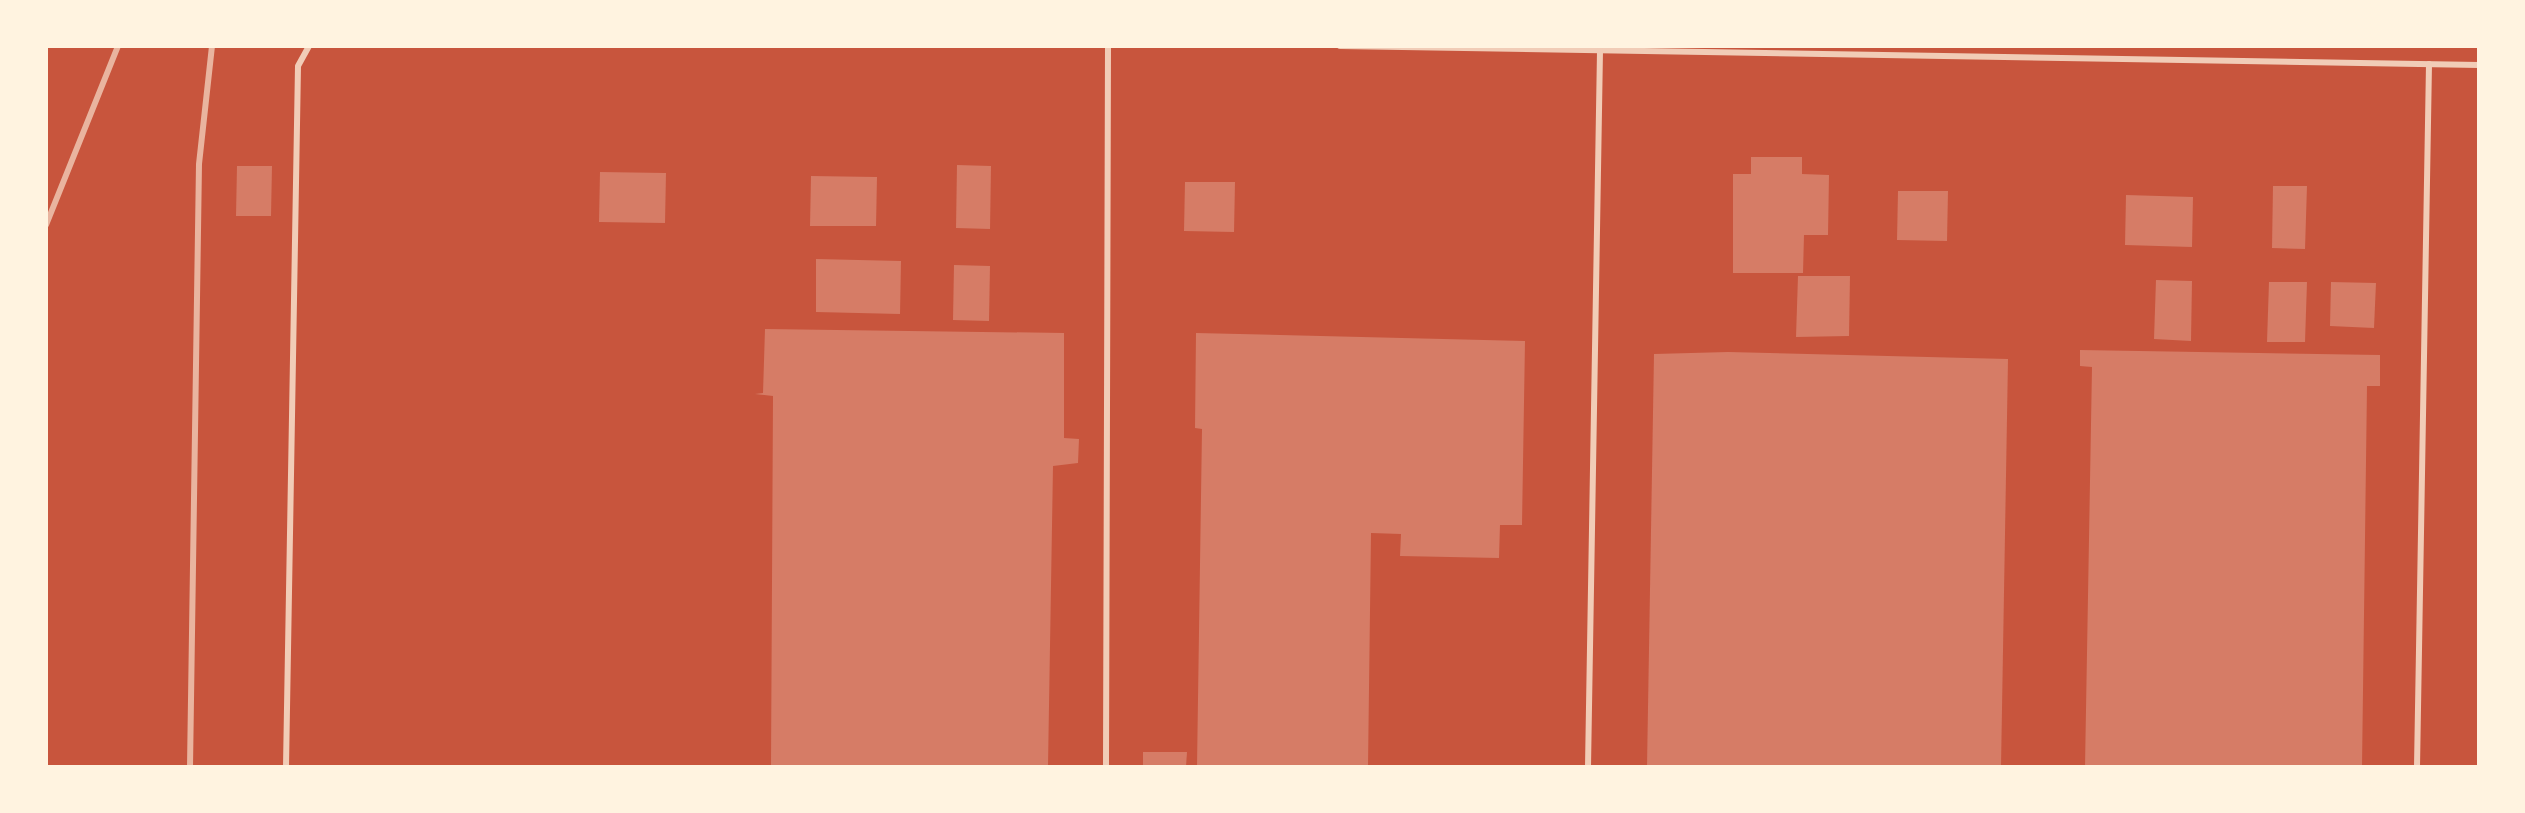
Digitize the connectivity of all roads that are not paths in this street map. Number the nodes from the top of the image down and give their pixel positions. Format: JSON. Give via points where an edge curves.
{"nodes":[{"id":1,"x":1108,"y":46,"type":"edge"},
{"id":2,"x":1340,"y":46,"type":"edge"},
{"id":3,"x":307,"y":48,"type":"edge"},
{"id":4,"x":1600,"y":51,"type":"junction"},
{"id":5,"x":2429,"y":64,"type":"junction"},
{"id":6,"x":2479,"y":65,"type":"edge"},
{"id":7,"x":286,"y":767,"type":"edge"},
{"id":8,"x":1106,"y":767,"type":"edge"},
{"id":9,"x":1588,"y":767,"type":"edge"},
{"id":10,"x":2417,"y":767,"type":"edge"}],
"edges":[{"from":1,"to":8,"type":"lane"},
{"from":2,"to":4,"type":"lane"},
{"from":3,"to":7,"type":"lane","via":[[298,66]]},
{"from":4,"to":5,"type":"lane"},
{"from":4,"to":9,"type":"lane"},
{"from":5,"to":6,"type":"lane"},
{"from":5,"to":10,"type":"lane"}]}
